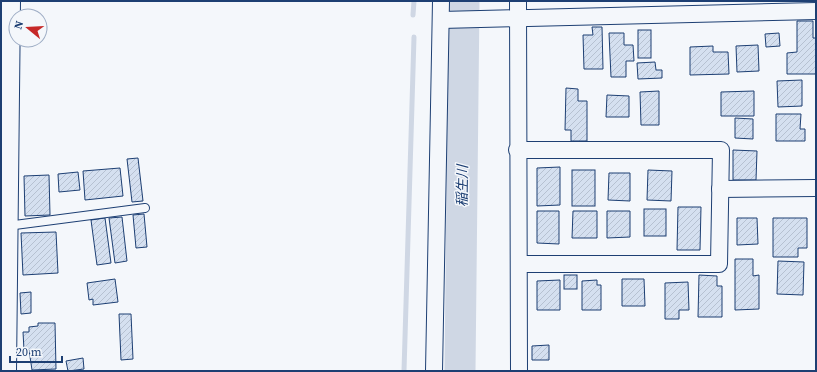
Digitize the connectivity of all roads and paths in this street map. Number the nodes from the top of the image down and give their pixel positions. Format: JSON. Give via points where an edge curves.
{"nodes":[{"id":1,"x":9,"y":1,"type":"edge"},
{"id":2,"x":441,"y":1,"type":"edge"},
{"id":3,"x":518,"y":1,"type":"edge"},
{"id":4,"x":812,"y":8,"type":"edge"},
{"id":5,"x":518,"y":17,"type":"junction"},
{"id":6,"x":446,"y":19,"type":"junction"},
{"id":7,"x":517,"y":150,"type":"junction"},
{"id":8,"x":720,"y":188,"type":"junction"},
{"id":9,"x":816,"y":188,"type":"edge"},
{"id":10,"x":145,"y":208,"type":"dead end"},
{"id":11,"x":6,"y":227,"type":"junction"},
{"id":12,"x":519,"y":264,"type":"junction"},
{"id":13,"x":5,"y":371,"type":"edge"},
{"id":14,"x":434,"y":371,"type":"edge"},
{"id":15,"x":519,"y":371,"type":"edge"}],
"edges":[{"from":1,"to":11,"type":"street"},
{"from":2,"to":6,"type":"street"},
{"from":3,"to":5,"type":"street"},
{"from":4,"to":5,"type":"street"},
{"from":5,"to":6,"type":"street"},
{"from":5,"to":7,"type":"street"},
{"from":6,"to":14,"type":"street"},
{"from":7,"to":8,"type":"street","via":[[721,150]]},
{"from":7,"to":12,"type":"street"},
{"from":8,"to":9,"type":"street"},
{"from":8,"to":12,"type":"street","via":[[719,264]]},
{"from":10,"to":11,"type":"lane"},
{"from":11,"to":13,"type":"street"},
{"from":12,"to":15,"type":"street"}]}
